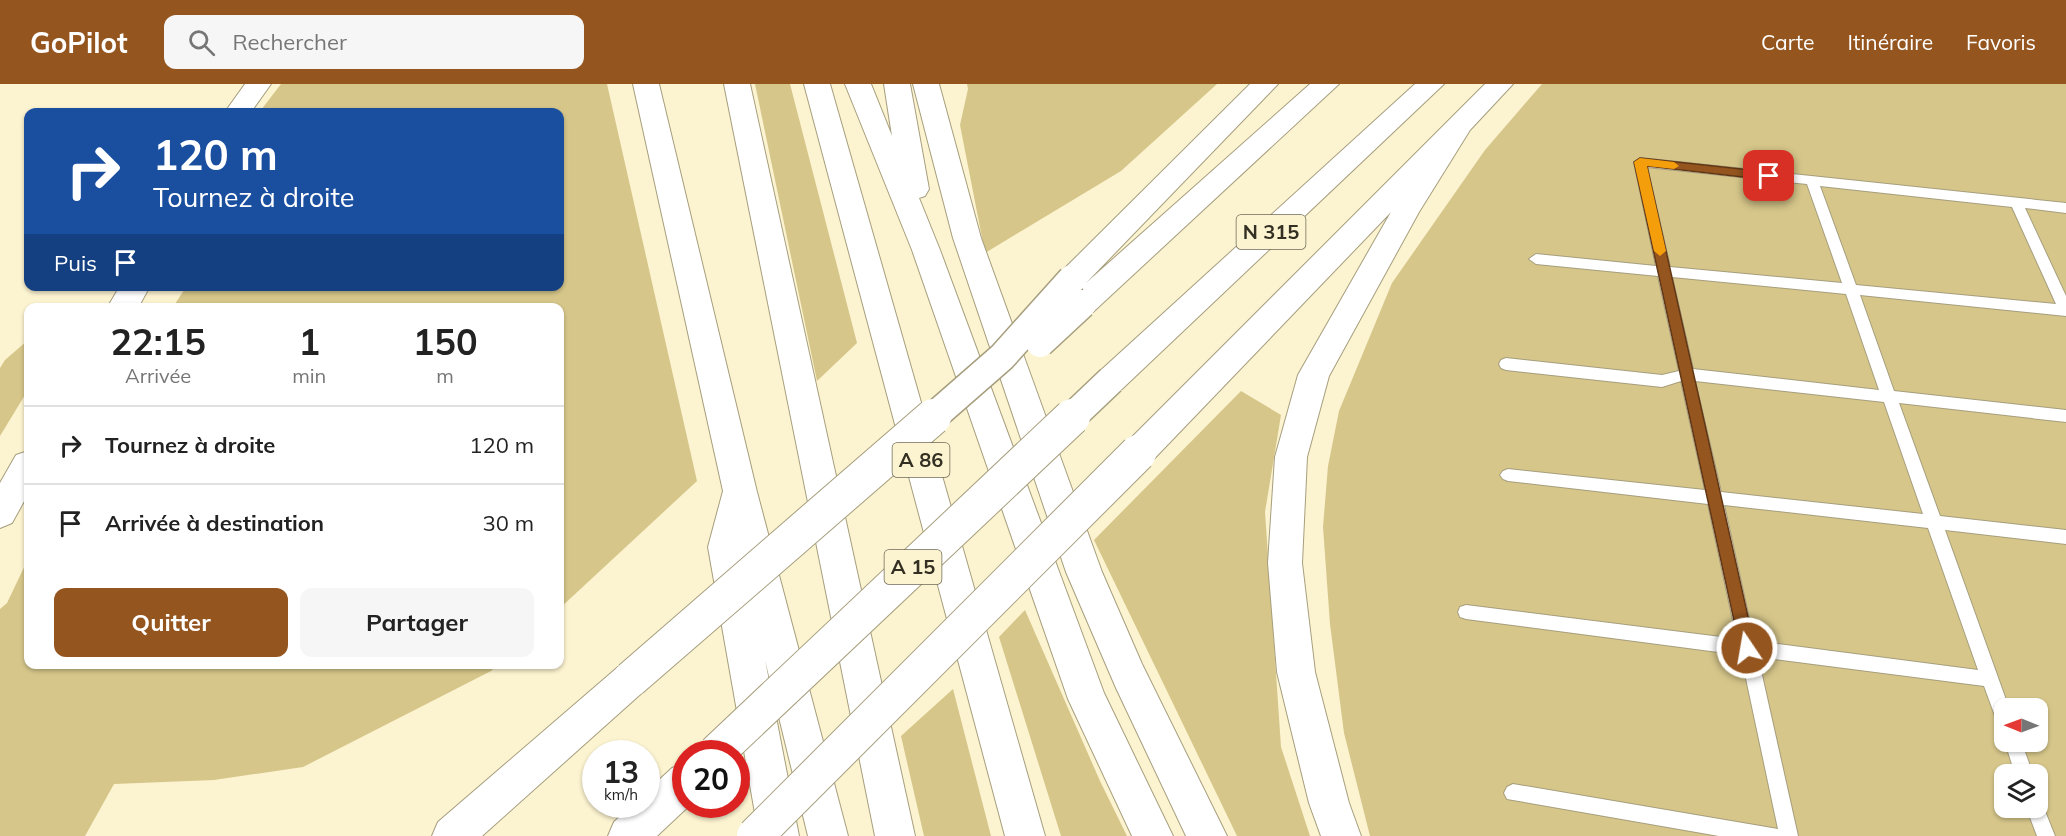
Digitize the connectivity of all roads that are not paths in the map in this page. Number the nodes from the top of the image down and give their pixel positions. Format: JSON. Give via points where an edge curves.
{"nodes":[{"id":1,"x":646,"y":84,"type":"edge"},
{"id":2,"x":737,"y":84,"type":"edge"},
{"id":3,"x":817,"y":84,"type":"edge"},
{"id":4,"x":858,"y":84,"type":"edge"},
{"id":5,"x":897,"y":84,"type":"edge"},
{"id":6,"x":926,"y":84,"type":"edge"},
{"id":7,"x":1265,"y":84,"type":"edge"},
{"id":8,"x":1326,"y":84,"type":"edge"},
{"id":9,"x":1431,"y":84,"type":"edge"},
{"id":10,"x":1500,"y":84,"type":"edge"},
{"id":11,"x":1459,"y":127,"type":"junction"},
{"id":12,"x":1812,"y":180,"type":"junction"},
{"id":13,"x":2016,"y":202,"type":"junction"},
{"id":14,"x":2066,"y":208,"type":"edge"},
{"id":15,"x":926,"y":250,"type":"junction"},
{"id":16,"x":1536,"y":259,"type":"dead end"},
{"id":17,"x":1664,"y":270,"type":"junction"},
{"id":18,"x":1850,"y":288,"type":"junction"},
{"id":19,"x":1077,"y":292,"type":"junction"},
{"id":20,"x":2066,"y":310,"type":"edge"},
{"id":21,"x":1506,"y":364,"type":"dead end"},
{"id":22,"x":1687,"y":374,"type":"junction"},
{"id":23,"x":1111,"y":380,"type":"joint"},
{"id":24,"x":1890,"y":396,"type":"junction"},
{"id":25,"x":2066,"y":416,"type":"edge"},
{"id":26,"x":24,"y":472,"type":"edge"},
{"id":27,"x":1508,"y":475,"type":"dead end"},
{"id":28,"x":740,"y":492,"type":"junction"},
{"id":29,"x":1714,"y":497,"type":"junction"},
{"id":30,"x":0,"y":513,"type":"edge"},
{"id":31,"x":1934,"y":522,"type":"junction"},
{"id":32,"x":2066,"y":537,"type":"edge"},
{"id":33,"x":1467,"y":612,"type":"dead end"},
{"id":34,"x":1747,"y":648,"type":"junction"},
{"id":35,"x":1990,"y":679,"type":"junction"},
{"id":36,"x":1997,"y":698,"type":"edge"},
{"id":37,"x":730,"y":740,"type":"edge"},
{"id":38,"x":1513,"y":793,"type":"dead end"},
{"id":39,"x":672,"y":795,"type":"edge"},
{"id":40,"x":2039,"y":818,"type":"edge"},
{"id":41,"x":636,"y":828,"type":"edge"},
{"id":42,"x":452,"y":836,"type":"edge"},
{"id":43,"x":755,"y":836,"type":"edge"},
{"id":44,"x":779,"y":836,"type":"edge"},
{"id":45,"x":828,"y":836,"type":"edge"},
{"id":46,"x":895,"y":836,"type":"edge"},
{"id":47,"x":1025,"y":836,"type":"edge"},
{"id":48,"x":1153,"y":836,"type":"edge"},
{"id":49,"x":1207,"y":836,"type":"edge"},
{"id":50,"x":1341,"y":836,"type":"edge"},
{"id":51,"x":1774,"y":836,"type":"edge"},
{"id":52,"x":1789,"y":836,"type":"edge"},
{"id":53,"x":2046,"y":836,"type":"edge"}],
"edges":[{"from":1,"to":28,"type":"highway"},
{"from":2,"to":46,"type":"highway"},
{"from":3,"to":47,"type":"highway","number":"A 86"},
{"from":4,"to":15,"type":"highway"},
{"from":5,"to":15,"type":"highway"},
{"from":6,"to":49,"type":"highway","via":[[967,238],[1084,572],[1129,676]]},
{"from":7,"to":19,"type":"highway"},
{"from":8,"to":19,"type":"highway"},
{"from":9,"to":23,"type":"highway","number":"N 315"},
{"from":10,"to":11,"type":"highway"},
{"from":11,"to":43,"type":"highway","bridge":true},
{"from":11,"to":50,"type":"highway","via":[[1401,219],[1314,375],[1291,458],[1284,563],[1296,672],[1329,804]]},
{"from":12,"to":13,"type":"lane"},
{"from":12,"to":17,"type":"lane","via":[[1640,162]]},
{"from":12,"to":18,"type":"lane"},
{"from":13,"to":14,"type":"lane"},
{"from":13,"to":20,"type":"lane"},
{"from":15,"to":48,"type":"highway","via":[[1087,699]]},
{"from":16,"to":17,"type":"lane"},
{"from":17,"to":18,"type":"lane"},
{"from":17,"to":22,"type":"lane"},
{"from":18,"to":20,"type":"lane"},
{"from":18,"to":24,"type":"lane"},
{"from":19,"to":42,"type":"highway","bridge":true,"via":[[1039,345],[1002,357]]},
{"from":21,"to":22,"type":"lane","via":[[1662,381]]},
{"from":22,"to":24,"type":"lane"},
{"from":22,"to":29,"type":"lane"},
{"from":23,"to":37,"type":"highway","number":"A 15","bridge":true},
{"from":24,"to":25,"type":"lane"},
{"from":24,"to":31,"type":"lane"},
{"from":26,"to":30,"type":"highway"},
{"from":27,"to":29,"type":"lane"},
{"from":28,"to":44,"type":"highway","via":[[725,547]]},
{"from":28,"to":45,"type":"highway"},
{"from":29,"to":31,"type":"lane"},
{"from":29,"to":34,"type":"lane"},
{"from":31,"to":32,"type":"lane"},
{"from":31,"to":35,"type":"lane"},
{"from":33,"to":34,"type":"lane"},
{"from":34,"to":35,"type":"lane"},
{"from":34,"to":52,"type":"lane"},
{"from":35,"to":36,"type":"lane"},
{"from":38,"to":51,"type":"lane"},
{"from":39,"to":41,"type":"highway"},
{"from":40,"to":53,"type":"lane"}]}
